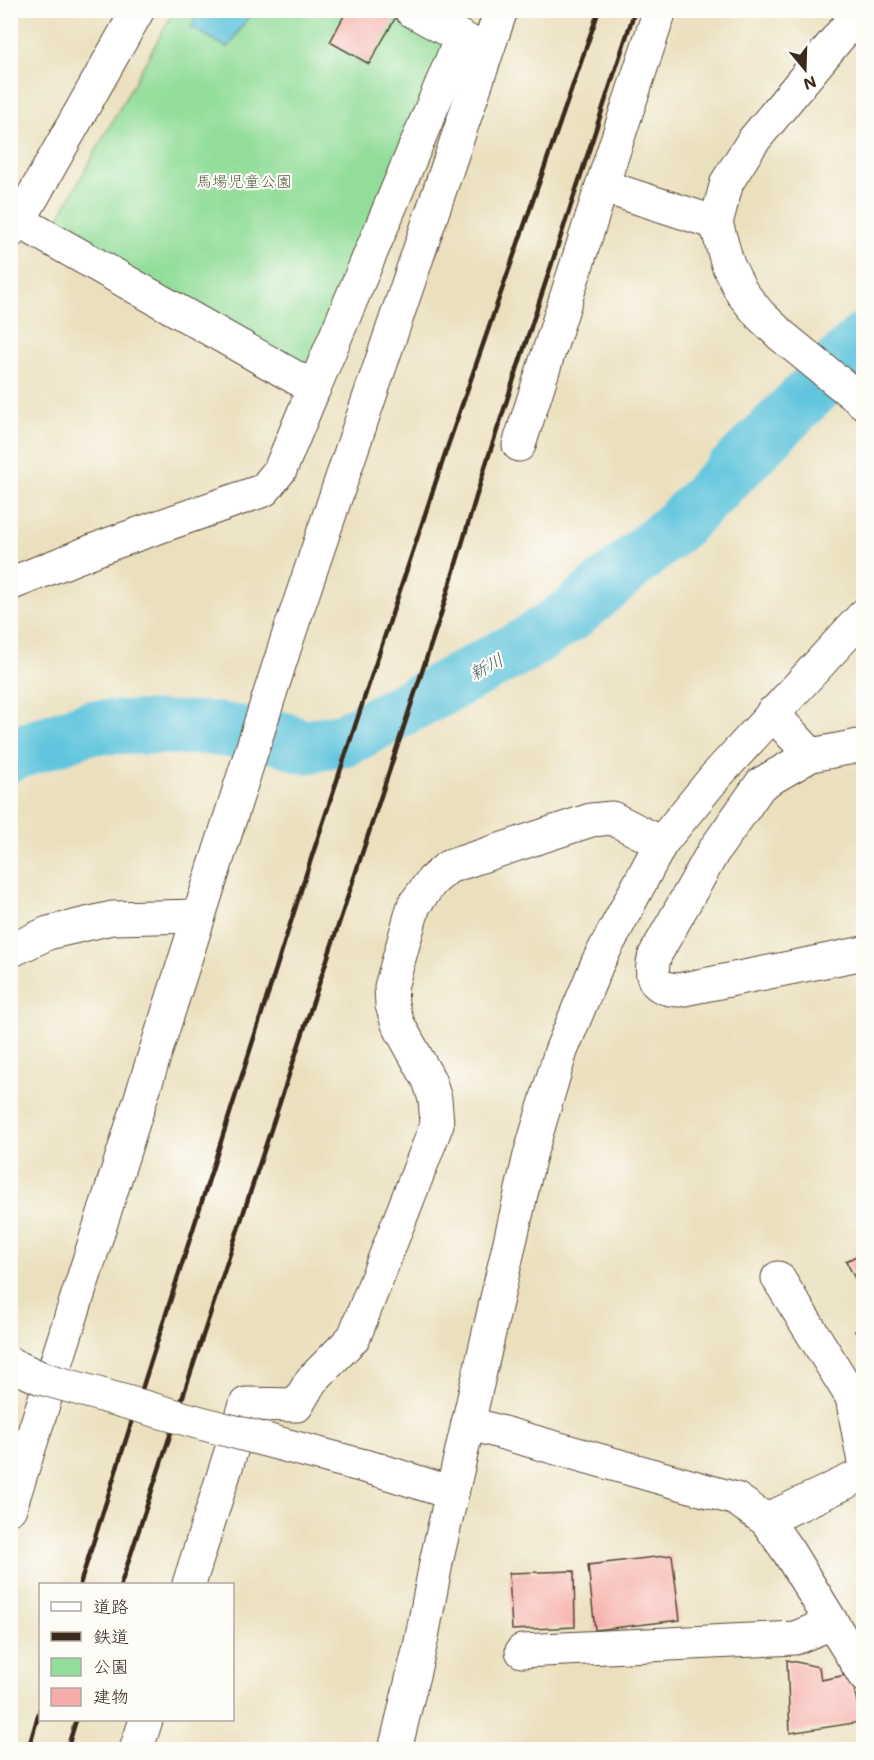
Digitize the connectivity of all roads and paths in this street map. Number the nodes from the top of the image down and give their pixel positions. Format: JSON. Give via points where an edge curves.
{"nodes":[{"id":1,"x":138,"y":10,"type":"edge"},
{"id":2,"x":411,"y":10,"type":"edge"},
{"id":3,"x":501,"y":10,"type":"edge"},
{"id":4,"x":660,"y":10,"type":"edge"},
{"id":5,"x":861,"y":10,"type":"edge"},
{"id":6,"x":474,"y":45,"type":"junction"},
{"id":7,"x":602,"y":186,"type":"junction"},
{"id":8,"x":716,"y":224,"type":"junction"},
{"id":9,"x":15,"y":226,"type":"edge"},
{"id":10,"x":314,"y":388,"type":"junction"},
{"id":11,"x":864,"y":404,"type":"edge"},
{"id":12,"x":519,"y":445,"type":"dead end"},
{"id":13,"x":10,"y":584,"type":"edge"},
{"id":14,"x":864,"y":615,"type":"edge"},
{"id":15,"x":772,"y":713,"type":"junction"},
{"id":16,"x":864,"y":745,"type":"edge"},
{"id":17,"x":811,"y":755,"type":"junction"},
{"id":18,"x":662,"y":843,"type":"junction"},
{"id":19,"x":199,"y":916,"type":"junction"},
{"id":20,"x":10,"y":951,"type":"edge"},
{"id":21,"x":864,"y":953,"type":"edge"},
{"id":22,"x":778,"y":1278,"type":"dead end"},
{"id":23,"x":10,"y":1364,"type":"edge"},
{"id":24,"x":468,"y":1423,"type":"junction"},
{"id":25,"x":864,"y":1462,"type":"edge"},
{"id":26,"x":864,"y":1474,"type":"edge"},
{"id":27,"x":452,"y":1493,"type":"junction"},
{"id":28,"x":10,"y":1508,"type":"edge"},
{"id":29,"x":766,"y":1520,"type":"junction"},
{"id":30,"x":189,"y":1583,"type":"edge"},
{"id":31,"x":832,"y":1623,"type":"junction"},
{"id":32,"x":522,"y":1651,"type":"dead end"},
{"id":33,"x":864,"y":1675,"type":"edge"},
{"id":34,"x":145,"y":1721,"type":"edge"},
{"id":35,"x":136,"y":1749,"type":"edge"},
{"id":36,"x":395,"y":1749,"type":"edge"}],
"edges":[{"from":1,"to":9,"type":"street"},
{"from":2,"to":6,"type":"street"},
{"from":3,"to":6,"type":"street"},
{"from":4,"to":7,"type":"street"},
{"from":5,"to":8,"type":"street","via":[[753,141],[727,182]]},
{"from":6,"to":10,"type":"street"},
{"from":6,"to":19,"type":"street"},
{"from":7,"to":8,"type":"street"},
{"from":7,"to":12,"type":"street"},
{"from":8,"to":11,"type":"street","via":[[741,293],[782,336]]},
{"from":9,"to":10,"type":"street"},
{"from":10,"to":13,"type":"street","via":[[280,470],[264,490]]},
{"from":14,"to":15,"type":"street"},
{"from":15,"to":17,"type":"street"},
{"from":15,"to":18,"type":"street"},
{"from":16,"to":17,"type":"street"},
{"from":17,"to":21,"type":"street","via":[[761,784],[713,852],[655,955],[651,968],[654,980],[665,990],[679,990]]},
{"from":18,"to":24,"type":"street","via":[[598,962],[561,1051],[530,1155]]},
{"from":18,"to":30,"type":"street","via":[[612,818],[591,820],[448,867],[414,905],[391,987],[392,1005],[398,1024],[429,1080],[437,1124],[354,1336],[311,1381],[297,1405],[246,1404]]},
{"from":19,"to":20,"type":"street","via":[[112,918],[48,933]]},
{"from":19,"to":28,"type":"street"},
{"from":22,"to":25,"type":"street","via":[[852,1398]]},
{"from":23,"to":27,"type":"street","bridge":true,"via":[[41,1378]]},
{"from":24,"to":27,"type":"street"},
{"from":24,"to":29,"type":"street","via":[[736,1499]]},
{"from":26,"to":29,"type":"street"},
{"from":27,"to":36,"type":"street"},
{"from":29,"to":31,"type":"street"},
{"from":31,"to":32,"type":"street","via":[[795,1638]]},
{"from":31,"to":33,"type":"street"},
{"from":34,"to":35,"type":"street"}]}
